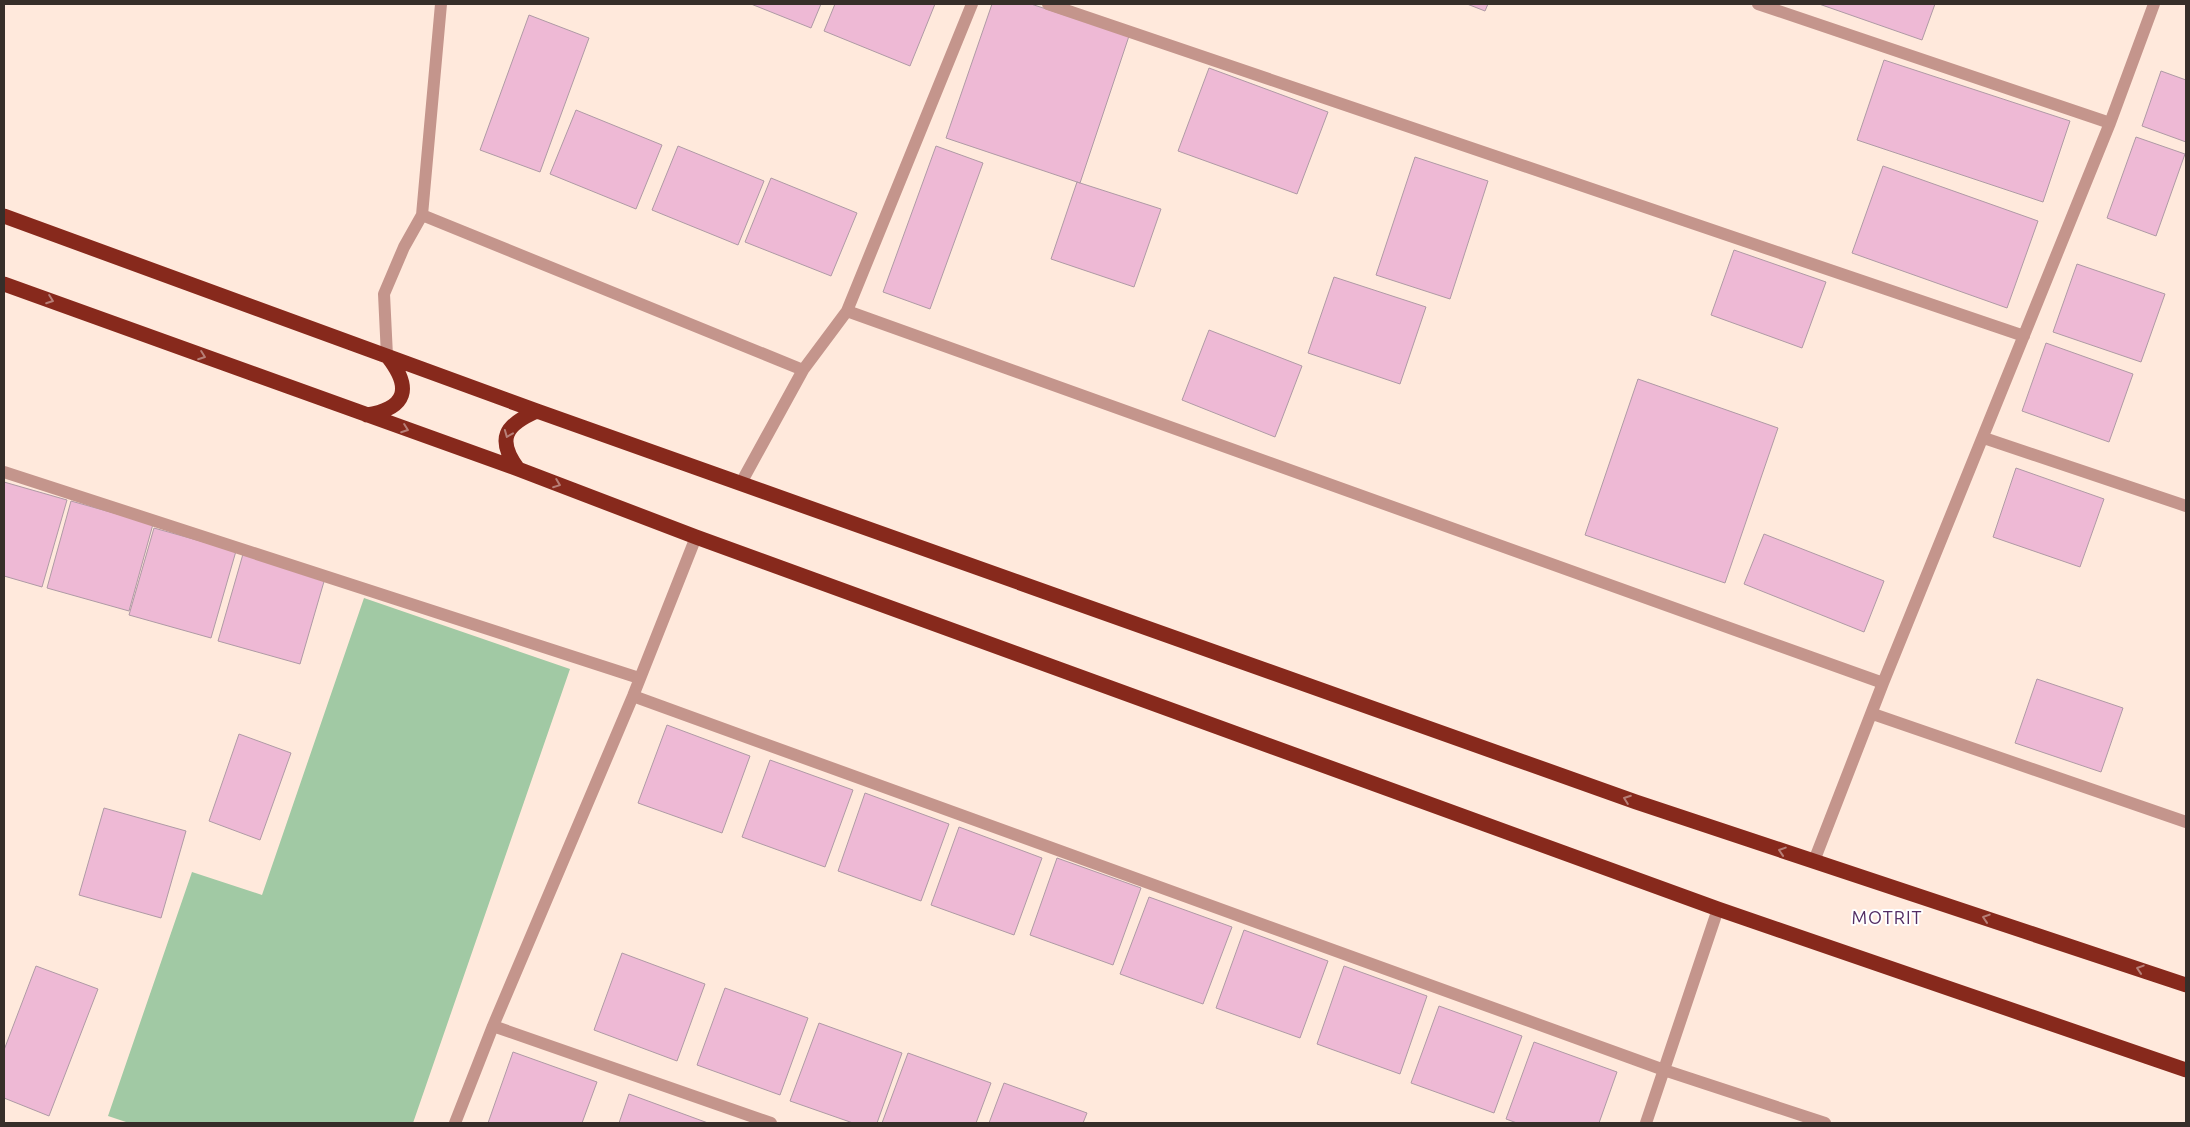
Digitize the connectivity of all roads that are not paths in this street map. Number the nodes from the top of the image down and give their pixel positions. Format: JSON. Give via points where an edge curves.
{"nodes":[{"id":1,"x":441,"y":4,"type":"edge"},
{"id":2,"x":972,"y":4,"type":"edge"},
{"id":3,"x":1048,"y":4,"type":"edge"},
{"id":4,"x":1758,"y":4,"type":"edge"},
{"id":5,"x":2154,"y":4,"type":"edge"},
{"id":6,"x":2110,"y":123,"type":"junction"},
{"id":7,"x":422,"y":215,"type":"junction"},
{"id":8,"x":4,"y":216,"type":"edge"},
{"id":9,"x":4,"y":284,"type":"edge"},
{"id":10,"x":847,"y":311,"type":"junction"},
{"id":11,"x":2024,"y":336,"type":"junction"},
{"id":12,"x":387,"y":356,"type":"junction"},
{"id":13,"x":803,"y":370,"type":"junction"},
{"id":14,"x":537,"y":411,"type":"junction"},
{"id":15,"x":367,"y":415,"type":"junction"},
{"id":16,"x":1984,"y":438,"type":"junction"},
{"id":17,"x":518,"y":469,"type":"junction"},
{"id":18,"x":4,"y":472,"type":"edge"},
{"id":19,"x":741,"y":483,"type":"junction"},
{"id":20,"x":2186,"y":506,"type":"edge"},
{"id":21,"x":696,"y":537,"type":"junction"},
{"id":22,"x":639,"y":678,"type":"junction"},
{"id":23,"x":1883,"y":683,"type":"junction"},
{"id":24,"x":633,"y":696,"type":"junction"},
{"id":25,"x":1873,"y":714,"type":"junction"},
{"id":26,"x":2186,"y":822,"type":"edge"},
{"id":27,"x":1814,"y":861,"type":"junction"},
{"id":28,"x":1718,"y":909,"type":"junction"},
{"id":29,"x":2186,"y":984,"type":"edge"},
{"id":30,"x":493,"y":1026,"type":"junction"},
{"id":31,"x":1664,"y":1070,"type":"junction"},
{"id":32,"x":2186,"y":1070,"type":"edge"},
{"id":33,"x":455,"y":1123,"type":"edge"},
{"id":34,"x":770,"y":1123,"type":"edge"},
{"id":35,"x":1646,"y":1123,"type":"edge"},
{"id":36,"x":1825,"y":1123,"type":"edge"}],
"edges":[{"from":1,"to":7,"type":"street"},
{"from":2,"to":10,"type":"street"},
{"from":3,"to":11,"type":"street"},
{"from":4,"to":6,"type":"street"},
{"from":5,"to":6,"type":"street"},
{"from":6,"to":11,"type":"street"},
{"from":7,"to":12,"type":"street","via":[[384,294]]},
{"from":7,"to":13,"type":"street"},
{"from":8,"to":12,"type":"highway"},
{"from":9,"to":15,"type":"highway","one_way":true},
{"from":10,"to":13,"type":"street"},
{"from":10,"to":23,"type":"street"},
{"from":11,"to":16,"type":"street"},
{"from":12,"to":14,"type":"highway"},
{"from":12,"to":15,"type":"highway","via":[[404,383],[402,396],[394,407],[385,412]]},
{"from":13,"to":19,"type":"street"},
{"from":14,"to":17,"type":"highway","one_way":true,"via":[[514,422],[508,432],[507,455]]},
{"from":14,"to":19,"type":"highway"},
{"from":15,"to":17,"type":"highway","one_way":true},
{"from":16,"to":20,"type":"street"},
{"from":16,"to":23,"type":"street"},
{"from":17,"to":21,"type":"highway","one_way":true},
{"from":18,"to":22,"type":"street"},
{"from":27,"to":19,"type":"highway","one_way":true,"via":[[1617,796]]},
{"from":21,"to":22,"type":"street"},
{"from":21,"to":28,"type":"highway"},
{"from":22,"to":24,"type":"street"},
{"from":23,"to":25,"type":"street"},
{"from":24,"to":30,"type":"street"},
{"from":24,"to":31,"type":"street"},
{"from":25,"to":26,"type":"street"},
{"from":25,"to":27,"type":"street"},
{"from":29,"to":27,"type":"highway","one_way":true},
{"from":28,"to":31,"type":"street"},
{"from":28,"to":32,"type":"highway"},
{"from":30,"to":33,"type":"street"},
{"from":30,"to":34,"type":"street"},
{"from":31,"to":35,"type":"street"},
{"from":31,"to":36,"type":"street"}]}
